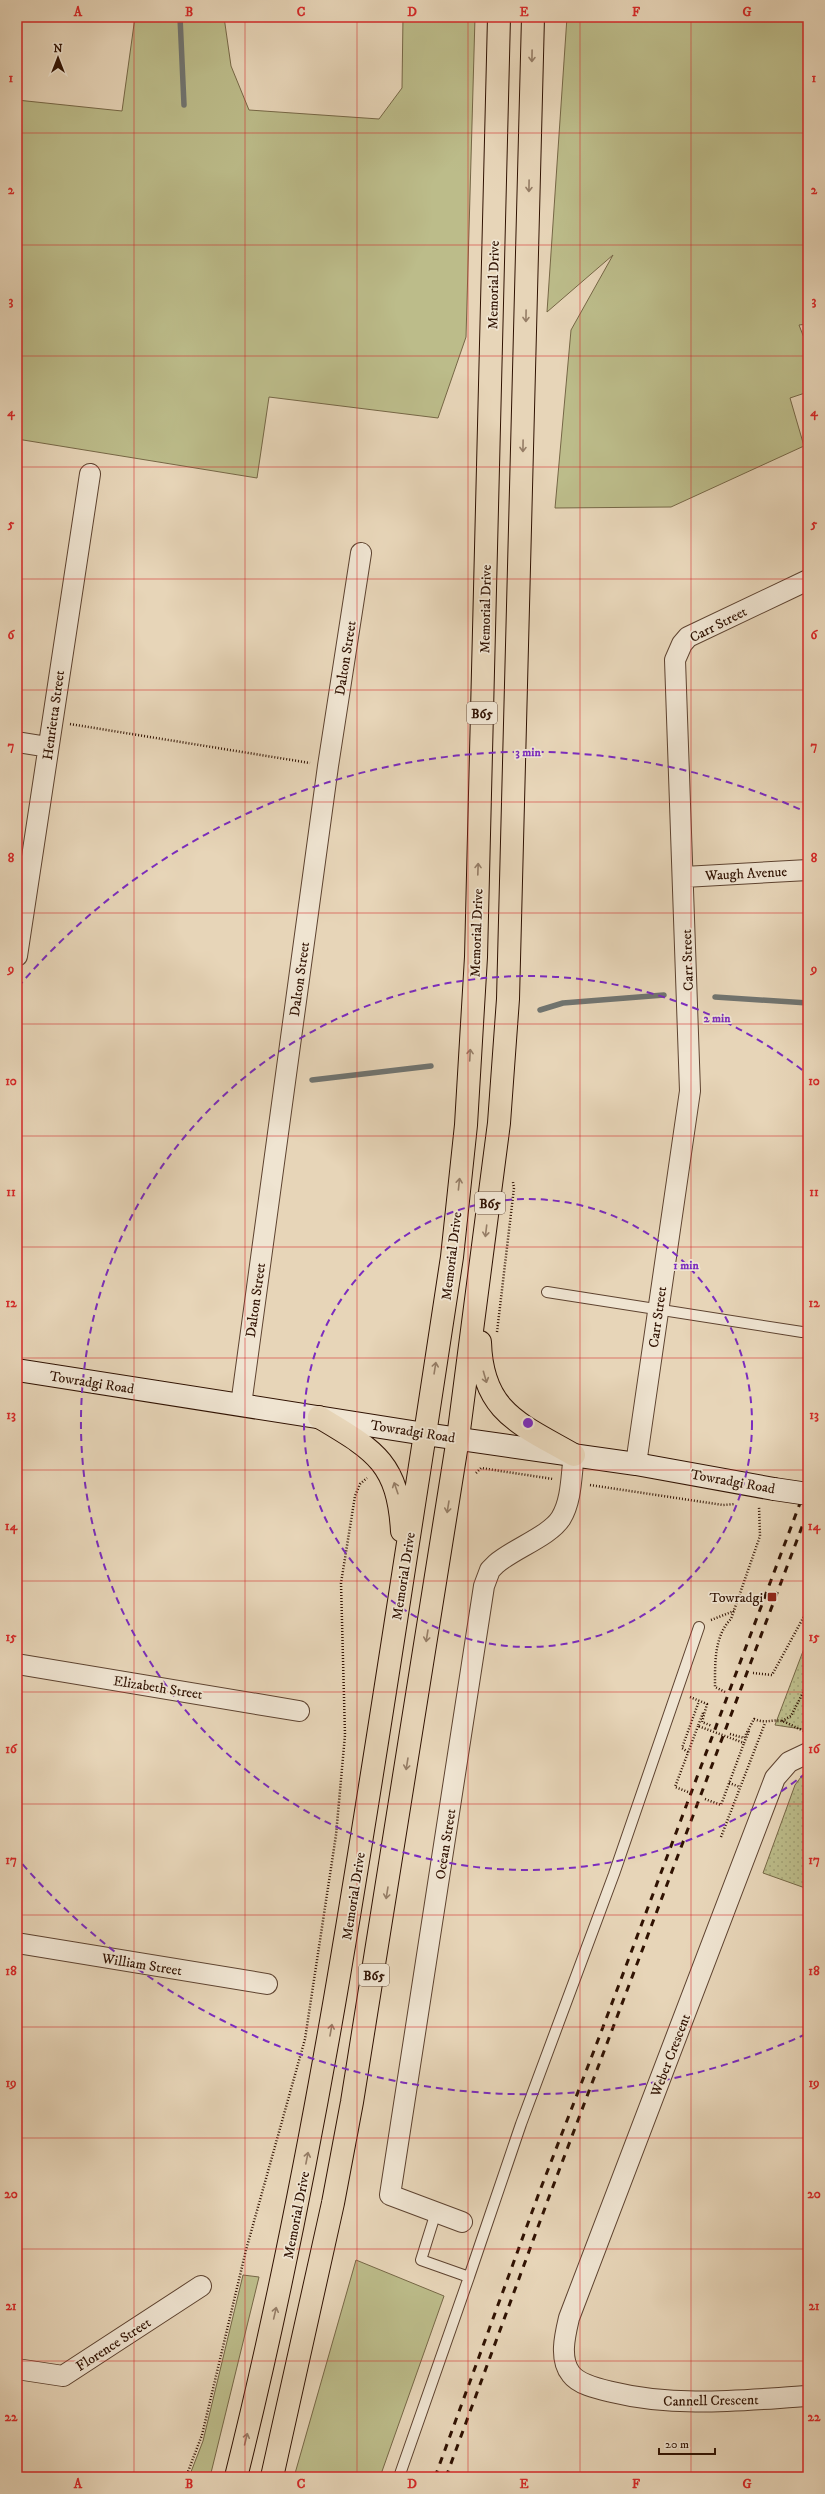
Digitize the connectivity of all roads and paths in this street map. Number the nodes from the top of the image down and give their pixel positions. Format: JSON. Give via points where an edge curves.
{"nodes":[{"id":1,"x":499,"y":17,"type":"edge"},
{"id":2,"x":533,"y":17,"type":"edge"},
{"id":3,"x":90,"y":474,"type":"dead end"},
{"id":4,"x":361,"y":553,"type":"dead end"},
{"id":5,"x":808,"y":580,"type":"edge"},
{"id":6,"x":52,"y":721,"type":"junction"},
{"id":7,"x":17,"y":742,"type":"edge"},
{"id":8,"x":48,"y":747,"type":"junction"},
{"id":9,"x":328,"y":766,"type":"junction"},
{"id":10,"x":808,"y":870,"type":"edge"},
{"id":11,"x":684,"y":877,"type":"junction"},
{"id":12,"x":17,"y":956,"type":"edge"},
{"id":13,"x":514,"y":1188,"type":"dead end"},
{"id":14,"x":480,"y":1283,"type":"junction"},
{"id":15,"x":546,"y":1292,"type":"dead end"},
{"id":16,"x":659,"y":1310,"type":"junction"},
{"id":17,"x":802,"y":1332,"type":"dead end"},
{"id":18,"x":496,"y":1337,"type":"dead end"},
{"id":19,"x":17,"y":1370,"type":"edge"},
{"id":20,"x":241,"y":1405,"type":"junction"},
{"id":21,"x":320,"y":1417,"type":"junction"},
{"id":22,"x":425,"y":1434,"type":"junction"},
{"id":23,"x":458,"y":1438,"type":"junction"},
{"id":24,"x":574,"y":1455,"type":"junction"},
{"id":25,"x":636,"y":1464,"type":"junction"},
{"id":26,"x":476,"y":1473,"type":"dead end"},
{"id":27,"x":371,"y":1475,"type":"dead end"},
{"id":28,"x":570,"y":1482,"type":"junction"},
{"id":29,"x":808,"y":1494,"type":"edge"},
{"id":30,"x":767,"y":1495,"type":"junction"},
{"id":31,"x":737,"y":1504,"type":"dead end"},
{"id":32,"x":402,"y":1582,"type":"junction"},
{"id":33,"x":808,"y":1609,"type":"edge"},
{"id":34,"x":699,"y":1628,"type":"dead end"},
{"id":35,"x":17,"y":1664,"type":"edge"},
{"id":36,"x":753,"y":1673,"type":"dead end"},
{"id":37,"x":808,"y":1683,"type":"edge"},
{"id":38,"x":726,"y":1692,"type":"dead end"},
{"id":39,"x":699,"y":1701,"type":"dead end"},
{"id":40,"x":299,"y":1711,"type":"dead end"},
{"id":41,"x":782,"y":1721,"type":"junction"},
{"id":42,"x":765,"y":1723,"type":"junction"},
{"id":43,"x":698,"y":1726,"type":"junction"},
{"id":44,"x":712,"y":1726,"type":"dead end"},
{"id":45,"x":749,"y":1731,"type":"junction"},
{"id":46,"x":808,"y":1732,"type":"edge"},
{"id":47,"x":730,"y":1734,"type":"dead end"},
{"id":48,"x":744,"y":1743,"type":"junction"},
{"id":49,"x":688,"y":1752,"type":"junction"},
{"id":50,"x":808,"y":1753,"type":"edge"},
{"id":51,"x":729,"y":1783,"type":"junction"},
{"id":52,"x":740,"y":1788,"type":"junction"},
{"id":53,"x":688,"y":1792,"type":"dead end"},
{"id":54,"x":705,"y":1799,"type":"dead end"},
{"id":55,"x":721,"y":1837,"type":"dead end"},
{"id":56,"x":17,"y":1943,"type":"edge"},
{"id":57,"x":267,"y":1984,"type":"dead end"},
{"id":58,"x":436,"y":2212,"type":"junction"},
{"id":59,"x":462,"y":2222,"type":"dead end"},
{"id":60,"x":469,"y":2277,"type":"junction"},
{"id":61,"x":201,"y":2286,"type":"dead end"},
{"id":62,"x":17,"y":2368,"type":"edge"},
{"id":63,"x":571,"y":2374,"type":"joint"},
{"id":64,"x":808,"y":2396,"type":"edge"},
{"id":65,"x":186,"y":2477,"type":"edge"},
{"id":66,"x":236,"y":2477,"type":"edge"},
{"id":67,"x":272,"y":2477,"type":"edge"},
{"id":68,"x":399,"y":2477,"type":"edge"}],
"edges":[{"from":22,"to":1,"type":"main road","name":"Memorial Drive","number":"B65","one_way":true,"via":[[452,1258],[466,1118],[476,957]]},
{"from":2,"to":14,"type":"main road","number":"B65","one_way":true,"via":[[508,999],[499,1123]]},
{"from":3,"to":6,"type":"street","name":"Henrietta Street"},
{"from":4,"to":9,"type":"street","name":"Dalton Street"},
{"from":5,"to":11,"type":"street","name":"Carr Street","via":[[697,632],[688,637],[677,652],[674,680]]},
{"from":6,"to":8,"type":"street","name":"Henrietta Street"},
{"from":6,"to":9,"type":"path"},
{"from":7,"to":8,"type":"street"},
{"from":8,"to":12,"type":"street","name":"Henrietta Street"},
{"from":9,"to":20,"type":"street","name":"Dalton Street"},
{"from":10,"to":11,"type":"street","name":"Waugh Avenue"},
{"from":11,"to":16,"type":"street","name":"Carr Street","via":[[690,1091]]},
{"from":13,"to":18,"type":"path"},
{"from":14,"to":23,"type":"main road","number":"B65"},
{"from":14,"to":24,"type":"main road","one_way":true,"via":[[482,1365],[490,1392],[504,1412]]},
{"from":15,"to":16,"type":"lane"},
{"from":16,"to":17,"type":"lane"},
{"from":16,"to":25,"type":"street","name":"Carr Street"},
{"from":19,"to":20,"type":"main road","name":"Towradgi Road"},
{"from":20,"to":21,"type":"main road","name":"Towradgi Road"},
{"from":21,"to":22,"type":"main road","name":"Towradgi Road"},
{"from":32,"to":21,"type":"main road","one_way":true,"via":[[401,1514],[392,1479],[378,1456]]},
{"from":22,"to":23,"type":"main road","name":"Towradgi Road"},
{"from":22,"to":32,"type":"main road","name":"Memorial Drive","number":"B65"},
{"from":23,"to":24,"type":"main road","name":"Towradgi Road"},
{"from":23,"to":67,"type":"main road","number":"B65","one_way":true,"via":[[352,2102],[332,2210]]},
{"from":24,"to":25,"type":"main road","name":"Towradgi Road"},
{"from":24,"to":28,"type":"street","name":"Ocean Street"},
{"from":25,"to":30,"type":"main road","name":"Towradgi Road"},
{"from":26,"to":28,"type":"path","via":[[481,1468]]},
{"from":27,"to":65,"type":"path","via":[[360,1484],[355,1496],[341,1583],[346,1735],[336,1835],[305,2039],[246,2250],[202,2435]]},
{"from":28,"to":31,"type":"path","via":[[723,1505]]},
{"from":28,"to":58,"type":"street","name":"Ocean Street","via":[[568,1500],[561,1519],[496,1564],[490,1570],[484,1586],[390,2195]]},
{"from":29,"to":30,"type":"main road","name":"Towradgi Road","bridge":true},
{"from":30,"to":38,"type":"path","via":[[760,1536],[731,1619],[723,1627],[716,1659],[716,1687]]},
{"from":66,"to":32,"type":"main road","name":"Memorial Drive","number":"B65","one_way":true,"via":[[281,2286],[316,2112],[340,1978]]},
{"from":33,"to":36,"type":"path","via":[[772,1675]]},
{"from":34,"to":60,"type":"lane","via":[[614,1874],[521,2124]]},
{"from":35,"to":40,"type":"street","name":"Elizabeth Street"},
{"from":37,"to":41,"type":"path","via":[[791,1716]]},
{"from":39,"to":49,"type":"path","via":[[682,1748]]},
{"from":41,"to":42,"type":"path"},
{"from":41,"to":46,"type":"path","via":[[796,1730]]},
{"from":42,"to":45,"type":"path","via":[[754,1719]]},
{"from":42,"to":52,"type":"path"},
{"from":43,"to":44,"type":"path","bridge":true,"via":[[703,1713],[702,1722]]},
{"from":43,"to":48,"type":"path","bridge":true},
{"from":43,"to":49,"type":"path"},
{"from":45,"to":47,"type":"path","via":[[744,1738]]},
{"from":45,"to":48,"type":"path","bridge":true},
{"from":48,"to":51,"type":"path"},
{"from":49,"to":53,"type":"path","via":[[675,1787]]},
{"from":50,"to":63,"type":"street","name":"Weber Crescent","via":[[789,1762],[775,1778],[572,2311],[564,2346],[565,2362]]},
{"from":51,"to":52,"type":"path"},
{"from":51,"to":54,"type":"path","via":[[721,1805]]},
{"from":52,"to":55,"type":"path"},
{"from":56,"to":57,"type":"street","name":"William Street"},
{"from":58,"to":59,"type":"street","name":"Ocean Street"},
{"from":58,"to":60,"type":"lane","via":[[420,2260]]},
{"from":60,"to":68,"type":"lane"},
{"from":61,"to":62,"type":"street","name":"Florence Street","via":[[63,2376]]},
{"from":63,"to":64,"type":"street","name":"Cannell Crescent","via":[[583,2383],[600,2390],[670,2402],[699,2403]]}]}
